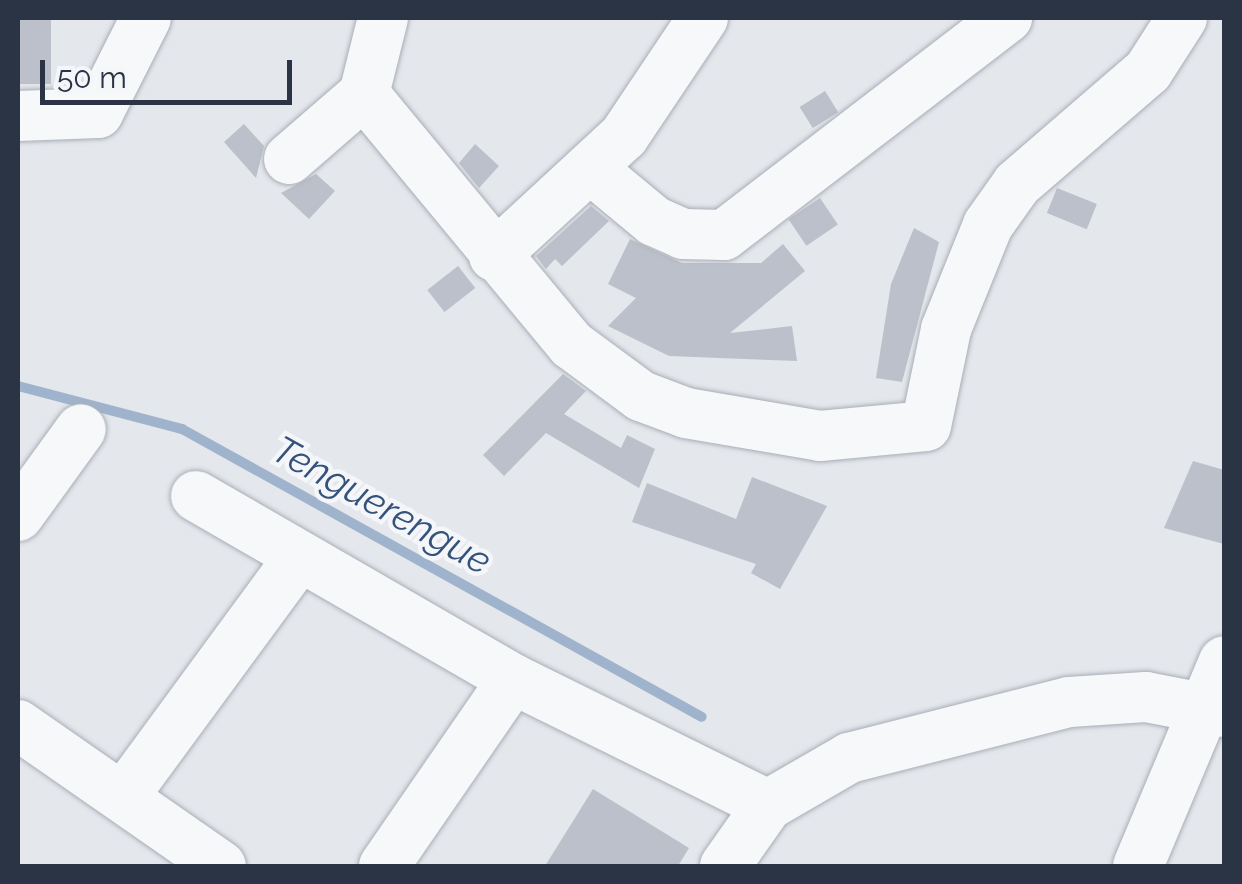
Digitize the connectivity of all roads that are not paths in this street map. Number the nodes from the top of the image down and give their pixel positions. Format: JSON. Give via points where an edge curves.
{"nodes":[{"id":1,"x":146,"y":18,"type":"edge"},
{"id":2,"x":383,"y":18,"type":"edge"},
{"id":3,"x":703,"y":18,"type":"edge"},
{"id":4,"x":1007,"y":18,"type":"edge"},
{"id":5,"x":1182,"y":18,"type":"edge"},
{"id":6,"x":364,"y":94,"type":"junction"},
{"id":7,"x":18,"y":116,"type":"edge"},
{"id":8,"x":289,"y":159,"type":"dead end"},
{"id":9,"x":590,"y":168,"type":"junction"},
{"id":10,"x":494,"y":256,"type":"junction"},
{"id":11,"x":81,"y":429,"type":"dead end"},
{"id":12,"x":196,"y":496,"type":"dead end"},
{"id":13,"x":18,"y":516,"type":"edge"},
{"id":14,"x":298,"y":559,"type":"junction"},
{"id":15,"x":513,"y":679,"type":"junction"},
{"id":16,"x":1218,"y":692,"type":"edge"},
{"id":17,"x":18,"y":725,"type":"edge"},
{"id":18,"x":123,"y":797,"type":"junction"},
{"id":19,"x":768,"y":805,"type":"junction"},
{"id":20,"x":221,"y":866,"type":"edge"},
{"id":21,"x":384,"y":866,"type":"edge"},
{"id":22,"x":725,"y":866,"type":"edge"},
{"id":23,"x":1138,"y":866,"type":"edge"}],
"edges":[{"from":1,"to":7,"type":"street","via":[[98,113]]},
{"from":2,"to":6,"type":"street"},
{"from":3,"to":9,"type":"street","via":[[624,136]]},
{"from":4,"to":9,"type":"street","via":[[724,235],[683,234],[654,221]]},
{"from":5,"to":10,"type":"street","via":[[1148,71],[1017,184],[988,225],[946,329],[931,417],[914,432],[820,436],[641,396],[572,345]]},
{"from":6,"to":8,"type":"street"},
{"from":6,"to":10,"type":"street"},
{"from":9,"to":10,"type":"street"},
{"from":11,"to":13,"type":"street"},
{"from":12,"to":14,"type":"street"},
{"from":14,"to":15,"type":"street"},
{"from":14,"to":18,"type":"street"},
{"from":15,"to":19,"type":"street"},
{"from":15,"to":21,"type":"street"},
{"from":16,"to":19,"type":"street","via":[[1070,702],[970,723],[849,758]]},
{"from":16,"to":23,"type":"street"},
{"from":17,"to":18,"type":"street"},
{"from":18,"to":20,"type":"street"},
{"from":19,"to":22,"type":"street"}]}
